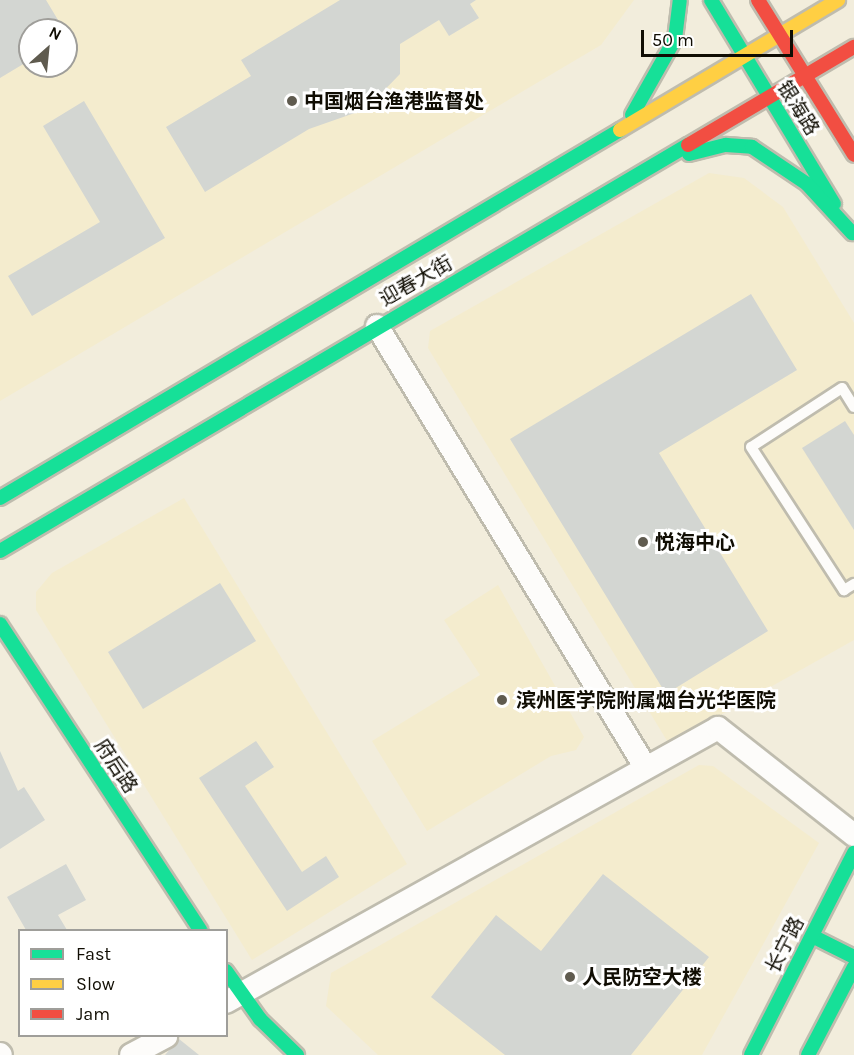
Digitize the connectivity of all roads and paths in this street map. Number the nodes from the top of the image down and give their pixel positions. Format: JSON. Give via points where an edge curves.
{"nodes":[{"id":1,"x":680,"y":0,"type":"edge"},
{"id":2,"x":711,"y":0,"type":"edge"},
{"id":3,"x":758,"y":0,"type":"edge"},
{"id":4,"x":838,"y":0,"type":"edge"},
{"id":5,"x":779,"y":36,"type":"junction"},
{"id":6,"x":854,"y":47,"type":"edge"},
{"id":7,"x":741,"y":54,"type":"junction"},
{"id":8,"x":806,"y":77,"type":"junction"},
{"id":9,"x":770,"y":98,"type":"junction"},
{"id":10,"x":626,"y":123,"type":"junction"},
{"id":11,"x":854,"y":155,"type":"edge"},
{"id":12,"x":661,"y":161,"type":"junction"},
{"id":13,"x":853,"y":235,"type":"edge"},
{"id":14,"x":377,"y":326,"type":"junction"},
{"id":15,"x":854,"y":406,"type":"edge"},
{"id":16,"x":0,"y":498,"type":"edge"},
{"id":17,"x":0,"y":551,"type":"edge"},
{"id":18,"x":854,"y":584,"type":"edge"},
{"id":19,"x":0,"y":624,"type":"edge"},
{"id":20,"x":646,"y":768,"type":"junction"},
{"id":21,"x":854,"y":835,"type":"edge"},
{"id":22,"x":854,"y":852,"type":"edge"},
{"id":23,"x":199,"y":929,"type":"edge"},
{"id":24,"x":812,"y":936,"type":"junction"},
{"id":25,"x":854,"y":957,"type":"edge"},
{"id":26,"x":854,"y":967,"type":"edge"},
{"id":27,"x":228,"y":978,"type":"edge"},
{"id":28,"x":234,"y":998,"type":"edge"},
{"id":29,"x":162,"y":1037,"type":"edge"},
{"id":30,"x":131,"y":1055,"type":"edge"},
{"id":31,"x":297,"y":1055,"type":"edge"},
{"id":32,"x":751,"y":1055,"type":"edge"},
{"id":33,"x":808,"y":1055,"type":"edge"}],
"edges":[{"from":1,"to":10,"type":"main road","via":[[675,39]]},
{"from":2,"to":7,"type":"main road","name":"银海路"},
{"from":3,"to":5,"type":"main road","name":"银海路"},
{"from":4,"to":5,"type":"main road","name":"迎春大街"},
{"from":5,"to":7,"type":"main road","name":"迎春大街"},
{"from":5,"to":8,"type":"main road","name":"银海路"},
{"from":6,"to":8,"type":"main road","name":"迎春大街"},
{"from":7,"to":9,"type":"main road","name":"银海路"},
{"from":7,"to":10,"type":"main road","name":"迎春大街"},
{"from":8,"to":9,"type":"main road","name":"迎春大街"},
{"from":8,"to":11,"type":"main road","name":"银海路"},
{"from":9,"to":12,"type":"main road","name":"迎春大街"},
{"from":9,"to":13,"type":"main road","name":"银海路"},
{"from":10,"to":16,"type":"main road","name":"迎春大街"},
{"from":12,"to":13,"type":"main road","via":[[726,145],[752,147],[807,184]]},
{"from":12,"to":14,"type":"main road","name":"迎春大街"},
{"from":14,"to":17,"type":"main road","name":"迎春大街"},
{"from":14,"to":20,"type":"street"},
{"from":15,"to":18,"type":"lane","via":[[842,388],[752,447],[844,590]]},
{"from":19,"to":23,"type":"main road","name":"府后路"},
{"from":20,"to":21,"type":"street","via":[[718,728]]},
{"from":20,"to":28,"type":"street"},
{"from":22,"to":24,"type":"main road","name":"长宁路"},
{"from":24,"to":25,"type":"main road"},
{"from":24,"to":32,"type":"main road","name":"长宁路"},
{"from":26,"to":33,"type":"main road"},
{"from":27,"to":28,"type":"main road"},
{"from":28,"to":31,"type":"main road"},
{"from":29,"to":30,"type":"street"}]}
